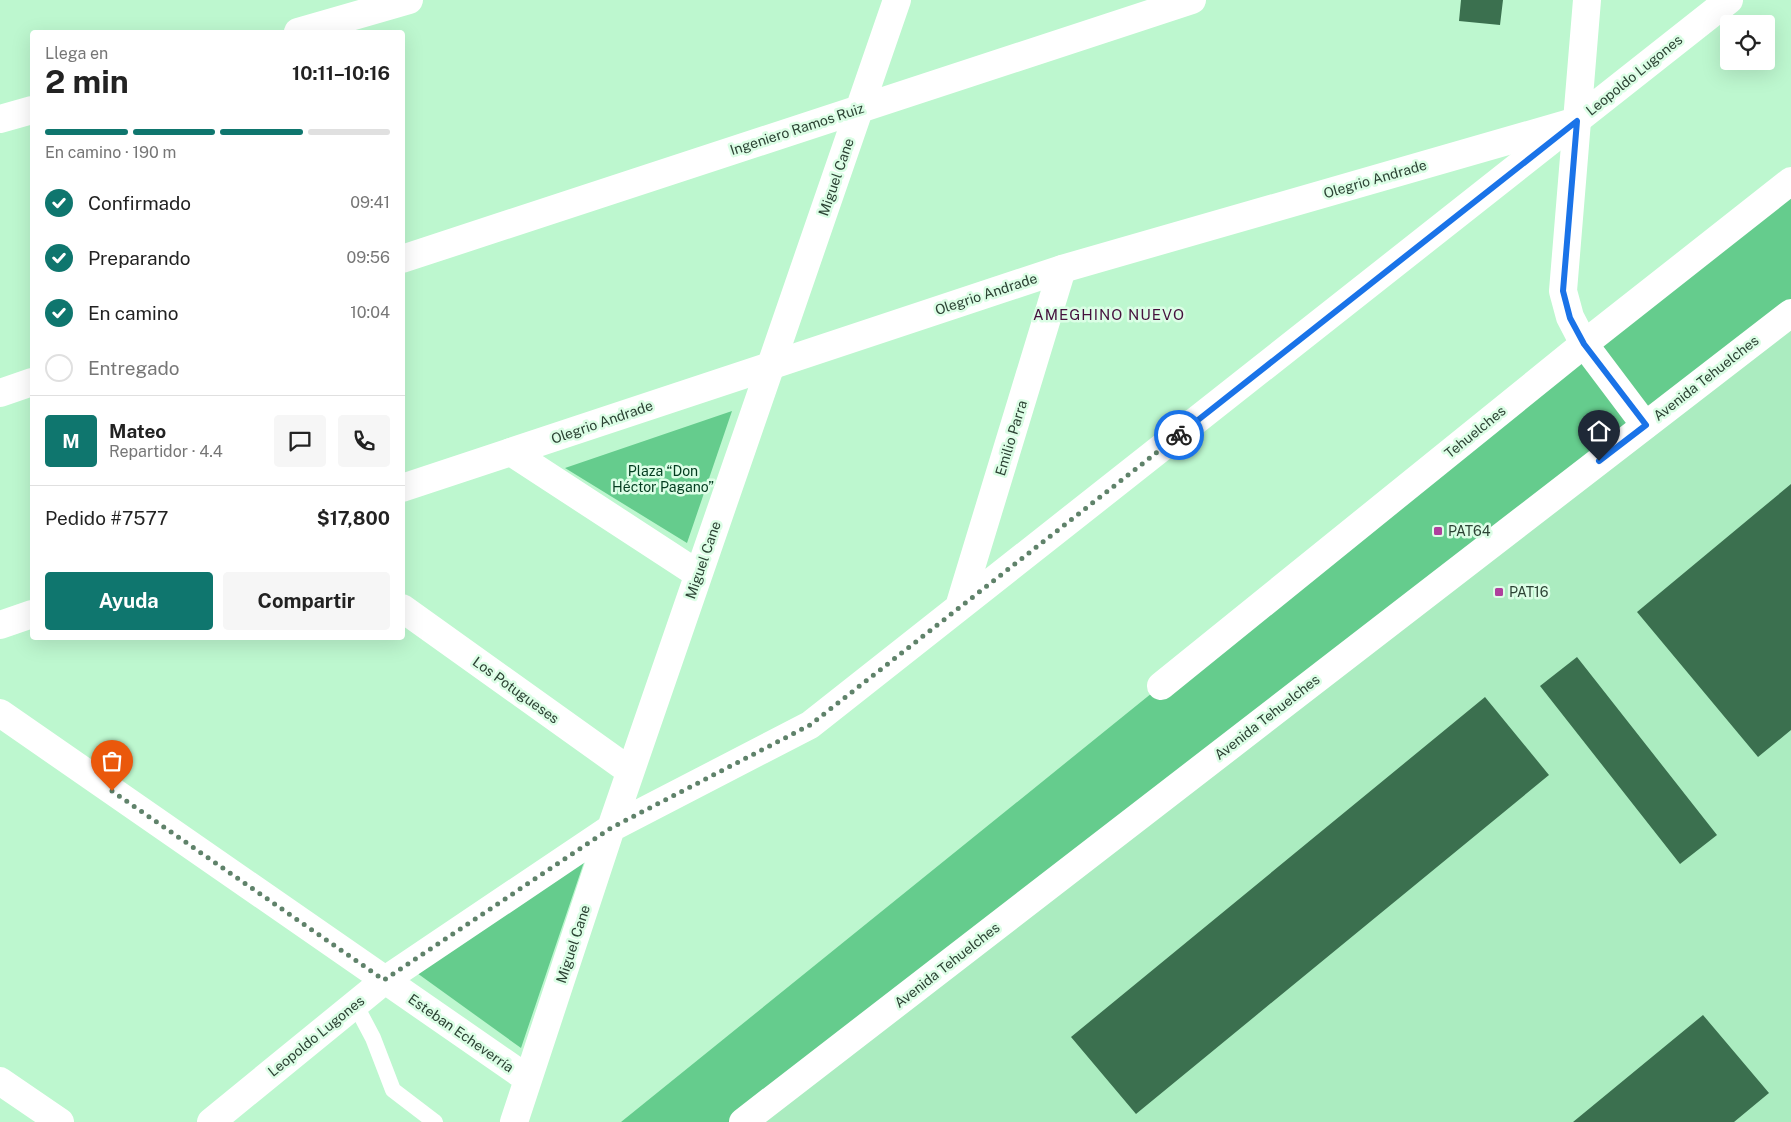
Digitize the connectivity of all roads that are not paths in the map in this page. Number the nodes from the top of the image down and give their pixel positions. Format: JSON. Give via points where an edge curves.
{"nodes":[{"id":1,"x":409,"y":0,"type":"edge"},
{"id":2,"x":897,"y":0,"type":"edge"},
{"id":3,"x":1192,"y":0,"type":"edge"},
{"id":4,"x":1587,"y":0,"type":"edge"},
{"id":5,"x":1729,"y":0,"type":"edge"},
{"id":6,"x":305,"y":30,"type":"edge"},
{"id":7,"x":860,"y":108,"type":"junction"},
{"id":8,"x":30,"y":111,"type":"edge"},
{"id":9,"x":0,"y":120,"type":"edge"},
{"id":10,"x":1577,"y":121,"type":"junction"},
{"id":11,"x":1791,"y":181,"type":"edge"},
{"id":12,"x":405,"y":258,"type":"edge"},
{"id":13,"x":1062,"y":268,"type":"junction"},
{"id":14,"x":1791,"y":312,"type":"edge"},
{"id":15,"x":1584,"y":344,"type":"junction"},
{"id":16,"x":771,"y":365,"type":"junction"},
{"id":17,"x":30,"y":383,"type":"edge"},
{"id":18,"x":0,"y":393,"type":"edge"},
{"id":19,"x":1646,"y":425,"type":"junction"},
{"id":20,"x":511,"y":452,"type":"junction"},
{"id":21,"x":405,"y":487,"type":"edge"},
{"id":22,"x":698,"y":574,"type":"junction"},
{"id":23,"x":959,"y":607,"type":"junction"},
{"id":24,"x":405,"y":610,"type":"edge"},
{"id":25,"x":30,"y":615,"type":"edge"},
{"id":26,"x":0,"y":625,"type":"edge"},
{"id":27,"x":1161,"y":686,"type":"dead end"},
{"id":28,"x":0,"y":713,"type":"edge"},
{"id":29,"x":630,"y":771,"type":"junction"},
{"id":30,"x":611,"y":828,"type":"junction"},
{"id":31,"x":384,"y":980,"type":"junction"},
{"id":32,"x":355,"y":1004,"type":"junction"},
{"id":33,"x":528,"y":1080,"type":"junction"},
{"id":34,"x":0,"y":1081,"type":"edge"},
{"id":35,"x":60,"y":1122,"type":"edge"},
{"id":36,"x":211,"y":1122,"type":"edge"},
{"id":37,"x":435,"y":1122,"type":"edge"},
{"id":38,"x":514,"y":1122,"type":"edge"},
{"id":39,"x":743,"y":1122,"type":"edge"}],
"edges":[{"from":1,"to":6,"type":"street"},
{"from":2,"to":7,"type":"street","name":"Miguel Cane"},
{"from":3,"to":7,"type":"street","name":"Ingeniero Ramos Ruiz"},
{"from":4,"to":10,"type":"street"},
{"from":5,"to":10,"type":"street","name":"Leopoldo Lugones"},
{"from":7,"to":12,"type":"street","name":"Ingeniero Ramos Ruiz"},
{"from":7,"to":16,"type":"street","name":"Miguel Cane"},
{"from":8,"to":9,"type":"street"},
{"from":10,"to":13,"type":"street","name":"Olegrio Andrade"},
{"from":10,"to":15,"type":"street","via":[[1563,291],[1570,318]]},
{"from":10,"to":23,"type":"street","name":"Leopoldo Lugones"},
{"from":11,"to":15,"type":"street","name":"Tehuelches"},
{"from":13,"to":16,"type":"street","name":"Olegrio Andrade"},
{"from":13,"to":23,"type":"street","name":"Emilio Parra"},
{"from":14,"to":19,"type":"street","name":"Avenida Tehuelches"},
{"from":15,"to":19,"type":"street"},
{"from":15,"to":27,"type":"street","name":"Tehuelches"},
{"from":16,"to":20,"type":"street","name":"Olegrio Andrade"},
{"from":16,"to":22,"type":"street","name":"Miguel Cane"},
{"from":17,"to":18,"type":"street"},
{"from":19,"to":39,"type":"street","name":"Avenida Tehuelches"},
{"from":20,"to":21,"type":"street","name":"Olegrio Andrade"},
{"from":20,"to":22,"type":"street"},
{"from":22,"to":29,"type":"street","name":"Miguel Cane"},
{"from":23,"to":30,"type":"street","name":"Leopoldo Lugones","via":[[810,725]]},
{"from":24,"to":29,"type":"street","name":"Los Potugueses"},
{"from":25,"to":26,"type":"street"},
{"from":28,"to":31,"type":"street","name":"Esteban Echeverría"},
{"from":29,"to":30,"type":"street","name":"Miguel Cane"},
{"from":30,"to":31,"type":"street","name":"Leopoldo Lugones"},
{"from":30,"to":33,"type":"street","name":"Miguel Cane"},
{"from":31,"to":32,"type":"street","name":"Leopoldo Lugones"},
{"from":31,"to":33,"type":"street","name":"Esteban Echeverría"},
{"from":32,"to":36,"type":"street","name":"Leopoldo Lugones"},
{"from":32,"to":37,"type":"lane","via":[[373,1038],[393,1090]]},
{"from":33,"to":38,"type":"street","name":"Miguel Cane"},
{"from":34,"to":35,"type":"street"}]}
